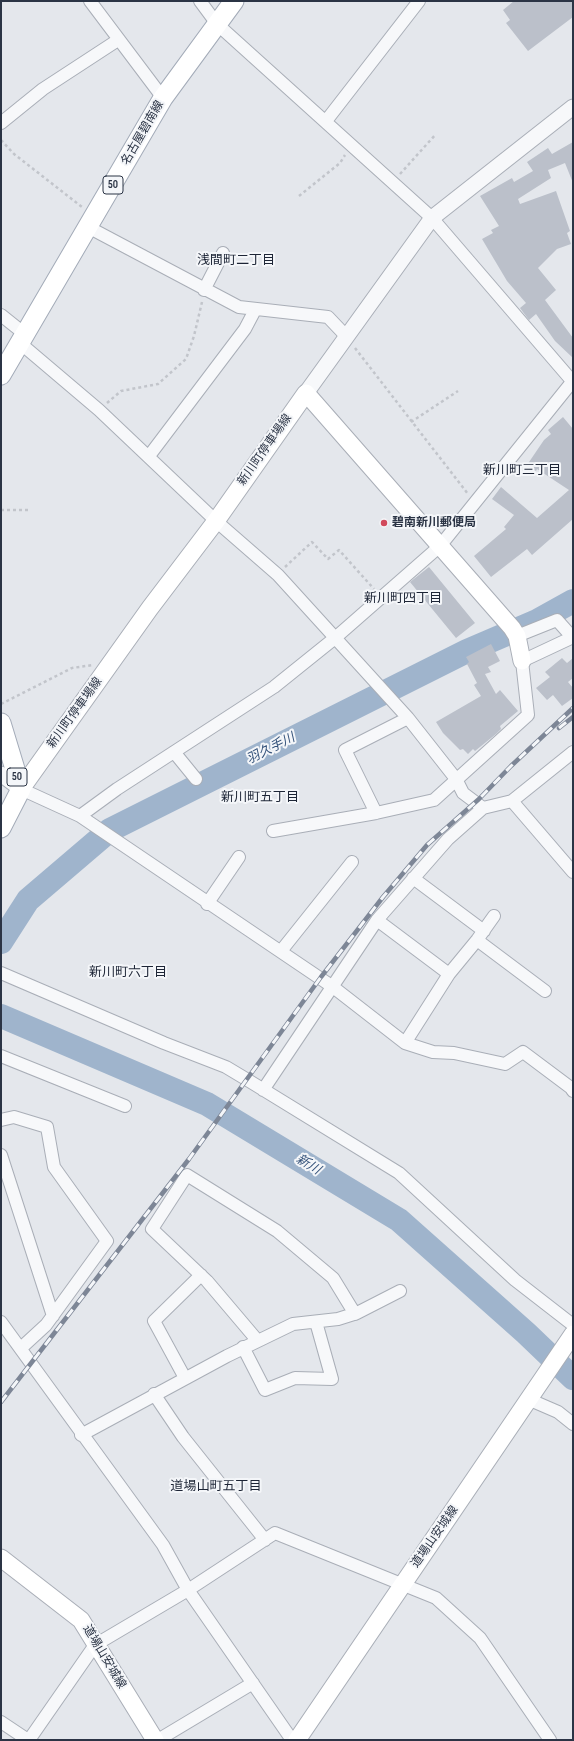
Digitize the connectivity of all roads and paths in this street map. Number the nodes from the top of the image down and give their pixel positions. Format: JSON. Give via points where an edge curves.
{"nodes":[{"id":1,"x":90,"y":1,"type":"edge"},
{"id":2,"x":200,"y":1,"type":"edge"},
{"id":3,"x":234,"y":1,"type":"edge"},
{"id":4,"x":419,"y":1,"type":"edge"},
{"id":5,"x":217,"y":24,"type":"junction"},
{"id":6,"x":118,"y":40,"type":"junction"},
{"id":7,"x":163,"y":98,"type":"junction"},
{"id":8,"x":573,"y":107,"type":"edge"},
{"id":9,"x":326,"y":121,"type":"junction"},
{"id":10,"x":1,"y":124,"type":"edge"},
{"id":11,"x":436,"y":134,"type":"dead end"},
{"id":12,"x":1,"y":140,"type":"edge"},
{"id":13,"x":352,"y":144,"type":"junction"},
{"id":14,"x":393,"y":182,"type":"junction"},
{"id":15,"x":299,"y":196,"type":"dead end"},
{"id":16,"x":432,"y":218,"type":"junction"},
{"id":17,"x":91,"y":222,"type":"junction"},
{"id":18,"x":223,"y":254,"type":"dead end"},
{"id":19,"x":204,"y":290,"type":"junction"},
{"id":20,"x":255,"y":310,"type":"junction"},
{"id":21,"x":1,"y":315,"type":"edge"},
{"id":22,"x":346,"y":336,"type":"junction"},
{"id":23,"x":23,"y":339,"type":"junction"},
{"id":24,"x":1,"y":375,"type":"edge"},
{"id":25,"x":573,"y":382,"type":"edge"},
{"id":26,"x":458,"y":391,"type":"dead end"},
{"id":27,"x":306,"y":393,"type":"junction"},
{"id":28,"x":99,"y":410,"type":"junction"},
{"id":29,"x":411,"y":422,"type":"junction"},
{"id":30,"x":149,"y":456,"type":"junction"},
{"id":31,"x":475,"y":503,"type":"junction"},
{"id":32,"x":1,"y":510,"type":"edge"},
{"id":33,"x":28,"y":510,"type":"dead end"},
{"id":34,"x":216,"y":521,"type":"junction"},
{"id":35,"x":440,"y":546,"type":"junction"},
{"id":36,"x":278,"y":575,"type":"junction"},
{"id":37,"x":382,"y":598,"type":"junction"},
{"id":38,"x":517,"y":636,"type":"junction"},
{"id":39,"x":335,"y":638,"type":"junction"},
{"id":40,"x":572,"y":638,"type":"edge"},
{"id":41,"x":522,"y":661,"type":"junction"},
{"id":42,"x":106,"y":669,"type":"junction"},
{"id":43,"x":1,"y":704,"type":"edge"},
{"id":44,"x":408,"y":718,"type":"junction"},
{"id":45,"x":1,"y":723,"type":"edge"},
{"id":46,"x":174,"y":752,"type":"junction"},
{"id":47,"x":573,"y":752,"type":"edge"},
{"id":48,"x":1,"y":774,"type":"edge"},
{"id":49,"x":196,"y":779,"type":"dead end"},
{"id":50,"x":456,"y":779,"type":"junction"},
{"id":51,"x":21,"y":789,"type":"junction"},
{"id":52,"x":512,"y":801,"type":"junction"},
{"id":53,"x":483,"y":808,"type":"junction"},
{"id":54,"x":376,"y":813,"type":"junction"},
{"id":55,"x":80,"y":816,"type":"junction"},
{"id":56,"x":1,"y":828,"type":"edge"},
{"id":57,"x":273,"y":831,"type":"dead end"},
{"id":58,"x":239,"y":857,"type":"dead end"},
{"id":59,"x":352,"y":862,"type":"dead end"},
{"id":60,"x":573,"y":872,"type":"edge"},
{"id":61,"x":413,"y":878,"type":"junction"},
{"id":62,"x":208,"y":904,"type":"junction"},
{"id":63,"x":494,"y":916,"type":"dead end"},
{"id":64,"x":377,"y":920,"type":"junction"},
{"id":65,"x":480,"y":936,"type":"junction"},
{"id":66,"x":282,"y":951,"type":"junction"},
{"id":67,"x":1,"y":973,"type":"edge"},
{"id":68,"x":449,"y":974,"type":"junction"},
{"id":69,"x":333,"y":987,"type":"junction"},
{"id":70,"x":545,"y":991,"type":"dead end"},
{"id":71,"x":405,"y":1043,"type":"junction"},
{"id":72,"x":1,"y":1056,"type":"edge"},
{"id":73,"x":263,"y":1090,"type":"junction"},
{"id":74,"x":573,"y":1092,"type":"edge"},
{"id":75,"x":125,"y":1106,"type":"dead end"},
{"id":76,"x":1,"y":1120,"type":"edge"},
{"id":77,"x":1,"y":1155,"type":"edge"},
{"id":78,"x":3,"y":1167,"type":"edge"},
{"id":79,"x":201,"y":1275,"type":"junction"},
{"id":80,"x":400,"y":1291,"type":"dead end"},
{"id":81,"x":355,"y":1314,"type":"junction"},
{"id":82,"x":53,"y":1316,"type":"junction"},
{"id":83,"x":1,"y":1322,"type":"edge"},
{"id":84,"x":316,"y":1322,"type":"junction"},
{"id":85,"x":572,"y":1332,"type":"edge"},
{"id":86,"x":257,"y":1340,"type":"junction"},
{"id":87,"x":243,"y":1347,"type":"junction"},
{"id":88,"x":21,"y":1348,"type":"junction"},
{"id":89,"x":186,"y":1378,"type":"junction"},
{"id":90,"x":154,"y":1394,"type":"junction"},
{"id":91,"x":531,"y":1394,"type":"junction"},
{"id":92,"x":573,"y":1424,"type":"edge"},
{"id":93,"x":81,"y":1435,"type":"junction"},
{"id":94,"x":265,"y":1540,"type":"junction"},
{"id":95,"x":3,"y":1564,"type":"edge"},
{"id":96,"x":402,"y":1584,"type":"junction"},
{"id":97,"x":188,"y":1590,"type":"junction"},
{"id":98,"x":95,"y":1644,"type":"junction"},
{"id":99,"x":253,"y":1683,"type":"junction"},
{"id":100,"x":1,"y":1722,"type":"edge"},
{"id":101,"x":28,"y":1740,"type":"edge"},
{"id":102,"x":157,"y":1740,"type":"edge"},
{"id":103,"x":292,"y":1740,"type":"edge"},
{"id":104,"x":296,"y":1740,"type":"edge"},
{"id":105,"x":550,"y":1740,"type":"edge"}],
"edges":[{"from":1,"to":6,"type":"street"},
{"from":2,"to":5,"type":"street"},
{"from":3,"to":5,"type":"main road","name":"名古屋碧南線","number":"50"},
{"from":4,"to":9,"type":"street"},
{"from":5,"to":7,"type":"main road","name":"名古屋碧南線","number":"50"},
{"from":5,"to":9,"type":"street"},
{"from":6,"to":7,"type":"street"},
{"from":6,"to":10,"type":"street","via":[[43,89]]},
{"from":7,"to":17,"type":"main road","name":"名古屋碧南線","number":"50"},
{"from":8,"to":16,"type":"street"},
{"from":9,"to":13,"type":"street"},
{"from":11,"to":14,"type":"path"},
{"from":12,"to":17,"type":"path"},
{"from":13,"to":14,"type":"street"},
{"from":13,"to":15,"type":"path","via":[[340,163]]},
{"from":14,"to":16,"type":"street"},
{"from":16,"to":22,"type":"street"},
{"from":16,"to":25,"type":"street"},
{"from":17,"to":19,"type":"street"},
{"from":17,"to":23,"type":"main road","name":"名古屋碧南線","number":"50"},
{"from":18,"to":19,"type":"street"},
{"from":19,"to":20,"type":"street","via":[[239,307]]},
{"from":19,"to":28,"type":"path","via":[[186,359],[158,384],[121,391]]},
{"from":20,"to":22,"type":"street","via":[[328,317]]},
{"from":20,"to":30,"type":"street","via":[[245,329]]},
{"from":21,"to":23,"type":"street"},
{"from":22,"to":27,"type":"street"},
{"from":22,"to":29,"type":"path"},
{"from":23,"to":24,"type":"main road","name":"名古屋碧南線","number":"50"},
{"from":23,"to":28,"type":"street"},
{"from":25,"to":31,"type":"street"},
{"from":26,"to":29,"type":"path"},
{"from":27,"to":34,"type":"main road","name":"新川町停車場線"},
{"from":27,"to":35,"type":"main road"},
{"from":28,"to":30,"type":"street"},
{"from":29,"to":31,"type":"path"},
{"from":30,"to":34,"type":"street"},
{"from":31,"to":35,"type":"street"},
{"from":32,"to":33,"type":"path"},
{"from":34,"to":36,"type":"street"},
{"from":34,"to":42,"type":"main road","name":"新川町停車場線"},
{"from":35,"to":37,"type":"street"},
{"from":35,"to":38,"type":"main road"},
{"from":36,"to":37,"type":"path","via":[[312,542],[328,559],[339,550]]},
{"from":36,"to":39,"type":"street"},
{"from":37,"to":39,"type":"street"},
{"from":38,"to":40,"type":"street","via":[[556,620]]},
{"from":38,"to":41,"type":"main road"},
{"from":39,"to":44,"type":"street"},
{"from":39,"to":46,"type":"street","via":[[274,687]]},
{"from":40,"to":41,"type":"street"},
{"from":41,"to":50,"type":"street","via":[[528,715]]},
{"from":42,"to":43,"type":"path","via":[[91,664],[72,668]]},
{"from":42,"to":51,"type":"main road","name":"新川町停車場線"},
{"from":44,"to":50,"type":"street"},
{"from":44,"to":54,"type":"street","via":[[345,750]]},
{"from":45,"to":51,"type":"main road","number":"50"},
{"from":46,"to":49,"type":"street"},
{"from":46,"to":55,"type":"street"},
{"from":47,"to":52,"type":"street"},
{"from":48,"to":51,"type":"street"},
{"from":50,"to":53,"type":"street","via":[[463,793]]},
{"from":50,"to":54,"type":"street","via":[[434,800]]},
{"from":51,"to":55,"type":"street"},
{"from":51,"to":56,"type":"main road","number":"50"},
{"from":52,"to":53,"type":"street"},
{"from":52,"to":60,"type":"street"},
{"from":53,"to":61,"type":"street","via":[[448,839]]},
{"from":54,"to":57,"type":"street"},
{"from":55,"to":62,"type":"street"},
{"from":58,"to":62,"type":"street"},
{"from":59,"to":66,"type":"street"},
{"from":61,"to":64,"type":"street"},
{"from":61,"to":65,"type":"street"},
{"from":62,"to":66,"type":"street"},
{"from":63,"to":65,"type":"street"},
{"from":64,"to":68,"type":"street"},
{"from":64,"to":69,"type":"street"},
{"from":65,"to":68,"type":"street"},
{"from":65,"to":70,"type":"street"},
{"from":66,"to":69,"type":"street"},
{"from":67,"to":73,"type":"street","via":[[226,1067]]},
{"from":68,"to":71,"type":"street"},
{"from":69,"to":71,"type":"street"},
{"from":69,"to":73,"type":"street"},
{"from":71,"to":74,"type":"street","via":[[433,1052],[506,1064],[524,1052]]},
{"from":72,"to":75,"type":"street"},
{"from":73,"to":85,"type":"street","via":[[399,1174]]},
{"from":76,"to":82,"type":"street","via":[[14,1117],[47,1127],[54,1167],[107,1241]]},
{"from":77,"to":78,"type":"street"},
{"from":78,"to":82,"type":"street"},
{"from":79,"to":81,"type":"street","via":[[152,1229],[187,1175],[277,1231],[333,1278]]},
{"from":79,"to":86,"type":"street"},
{"from":79,"to":89,"type":"street","via":[[154,1321]]},
{"from":80,"to":81,"type":"street"},
{"from":81,"to":84,"type":"street"},
{"from":82,"to":88,"type":"street"},
{"from":83,"to":88,"type":"street"},
{"from":84,"to":86,"type":"street","via":[[293,1324]]},
{"from":84,"to":87,"type":"street","via":[[332,1379],[295,1378],[265,1390]]},
{"from":85,"to":91,"type":"main road","name":"道場山安城線"},
{"from":86,"to":87,"type":"street"},
{"from":87,"to":89,"type":"street"},
{"from":88,"to":93,"type":"street"},
{"from":89,"to":90,"type":"street"},
{"from":90,"to":93,"type":"street"},
{"from":90,"to":94,"type":"street","via":[[183,1437]]},
{"from":91,"to":92,"type":"street"},
{"from":91,"to":96,"type":"main road","name":"道場山安城線"},
{"from":93,"to":97,"type":"street","via":[[163,1545]]},
{"from":94,"to":96,"type":"street","via":[[275,1533]]},
{"from":94,"to":97,"type":"street"},
{"from":95,"to":98,"type":"main road","name":"道場山安城線","via":[[81,1620]]},
{"from":96,"to":104,"type":"main road","name":"道場山安城線"},
{"from":96,"to":105,"type":"street","via":[[436,1598],[480,1638]]},
{"from":97,"to":98,"type":"street"},
{"from":97,"to":99,"type":"street"},
{"from":98,"to":101,"type":"street"},
{"from":98,"to":102,"type":"main road","name":"道場山安城線"},
{"from":99,"to":102,"type":"street"},
{"from":99,"to":103,"type":"street"},
{"from":100,"to":101,"type":"street"}]}
